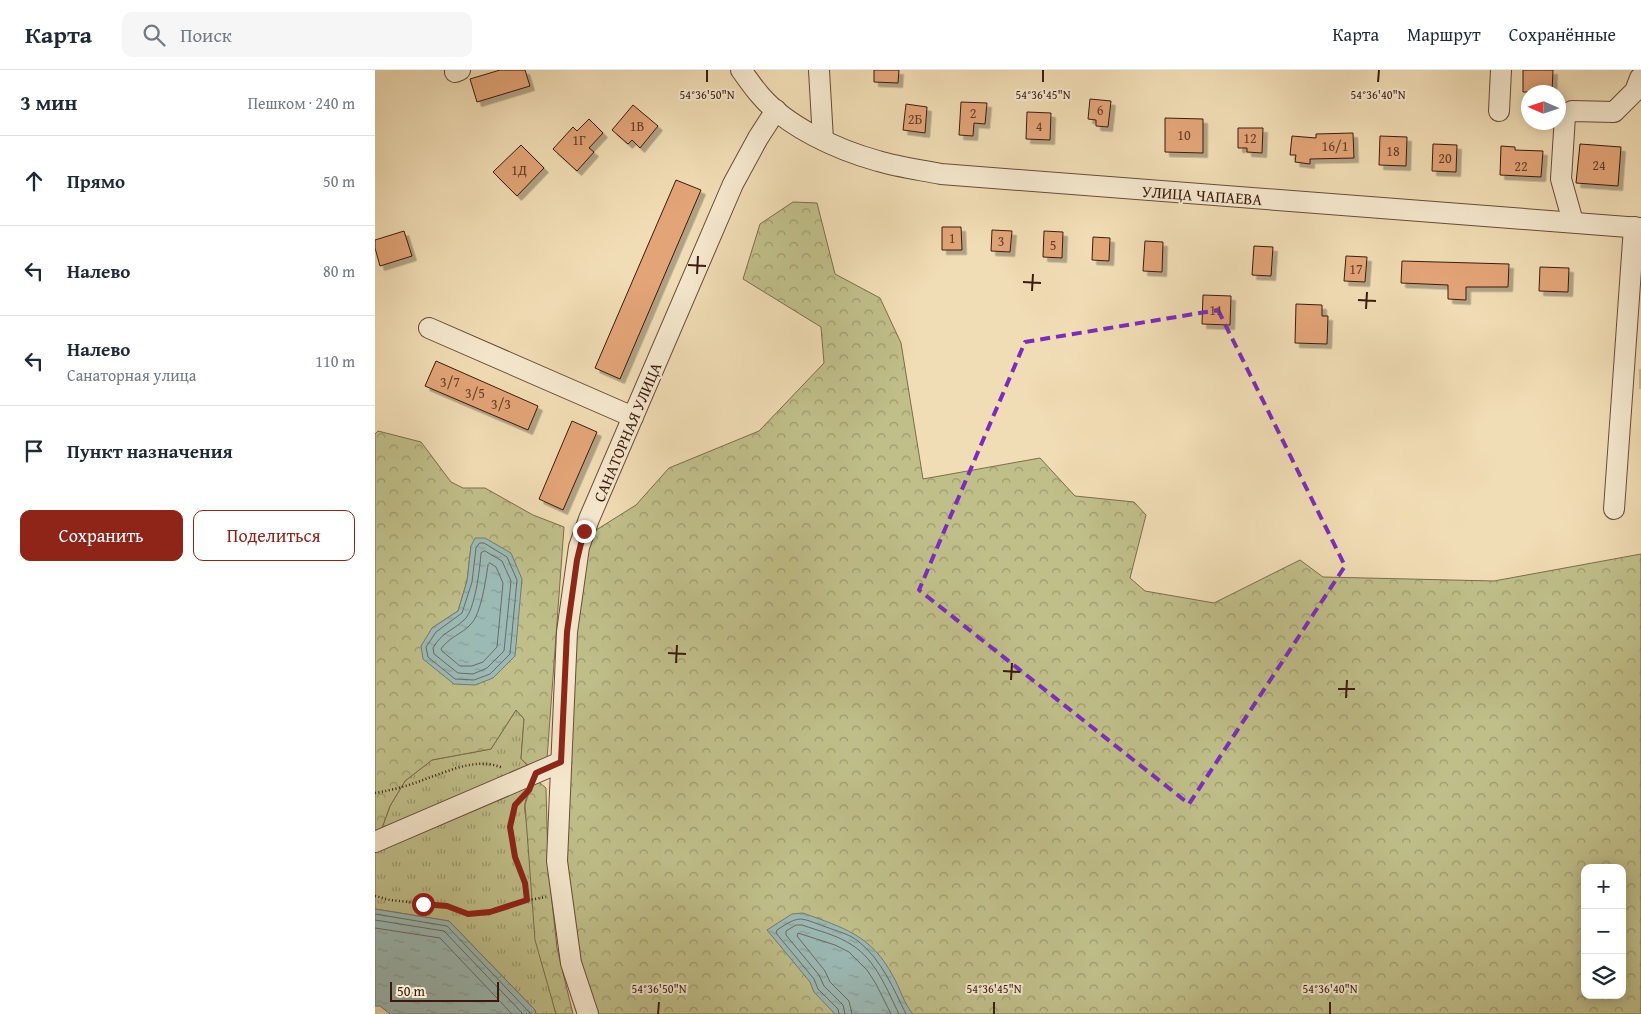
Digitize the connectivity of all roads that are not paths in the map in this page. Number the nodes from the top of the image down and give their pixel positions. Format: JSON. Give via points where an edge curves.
{"nodes":[{"id":1,"x":741,"y":70,"type":"edge"},
{"id":2,"x":819,"y":70,"type":"edge"},
{"id":3,"x":1501,"y":70,"type":"edge"},
{"id":4,"x":1641,"y":75,"type":"edge"},
{"id":5,"x":776,"y":110,"type":"junction"},
{"id":6,"x":1499,"y":111,"type":"dead end"},
{"id":7,"x":823,"y":140,"type":"junction"},
{"id":8,"x":1573,"y":222,"type":"junction"},
{"id":9,"x":1638,"y":228,"type":"edge"},
{"id":10,"x":429,"y":328,"type":"dead end"},
{"id":11,"x":633,"y":417,"type":"junction"},
{"id":12,"x":1614,"y":509,"type":"dead end"},
{"id":13,"x":561,"y":762,"type":"junction"},
{"id":14,"x":375,"y":842,"type":"edge"},
{"id":15,"x":588,"y":1014,"type":"edge"}],
"edges":[{"from":1,"to":5,"type":"street","name":"УЛИЦА ЧАПАЕВА"},
{"from":2,"to":7,"type":"street"},
{"from":3,"to":6,"type":"street"},
{"from":4,"to":8,"type":"street","via":[[1635,91],[1614,112],[1573,111],[1565,116],[1561,179]]},
{"from":5,"to":7,"type":"street","name":"УЛИЦА ЧАПАЕВА"},
{"from":5,"to":11,"type":"street","name":"САНАТОРНАЯ УЛИЦА","via":[[733,184]]},
{"from":7,"to":8,"type":"street","name":"УЛИЦА ЧАПАЕВА","via":[[879,162],[941,174]]},
{"from":8,"to":9,"type":"street","name":"УЛИЦА ЧАПАЕВА"},
{"from":9,"to":12,"type":"street","via":[[1631,378]]},
{"from":10,"to":11,"type":"street"},
{"from":11,"to":13,"type":"street","name":"САНАТОРНАЯ УЛИЦА","via":[[579,547],[567,632]]},
{"from":13,"to":14,"type":"street"},
{"from":13,"to":15,"type":"street","name":"САНАТОРНАЯ УЛИЦА","via":[[557,861],[571,963]]}]}
